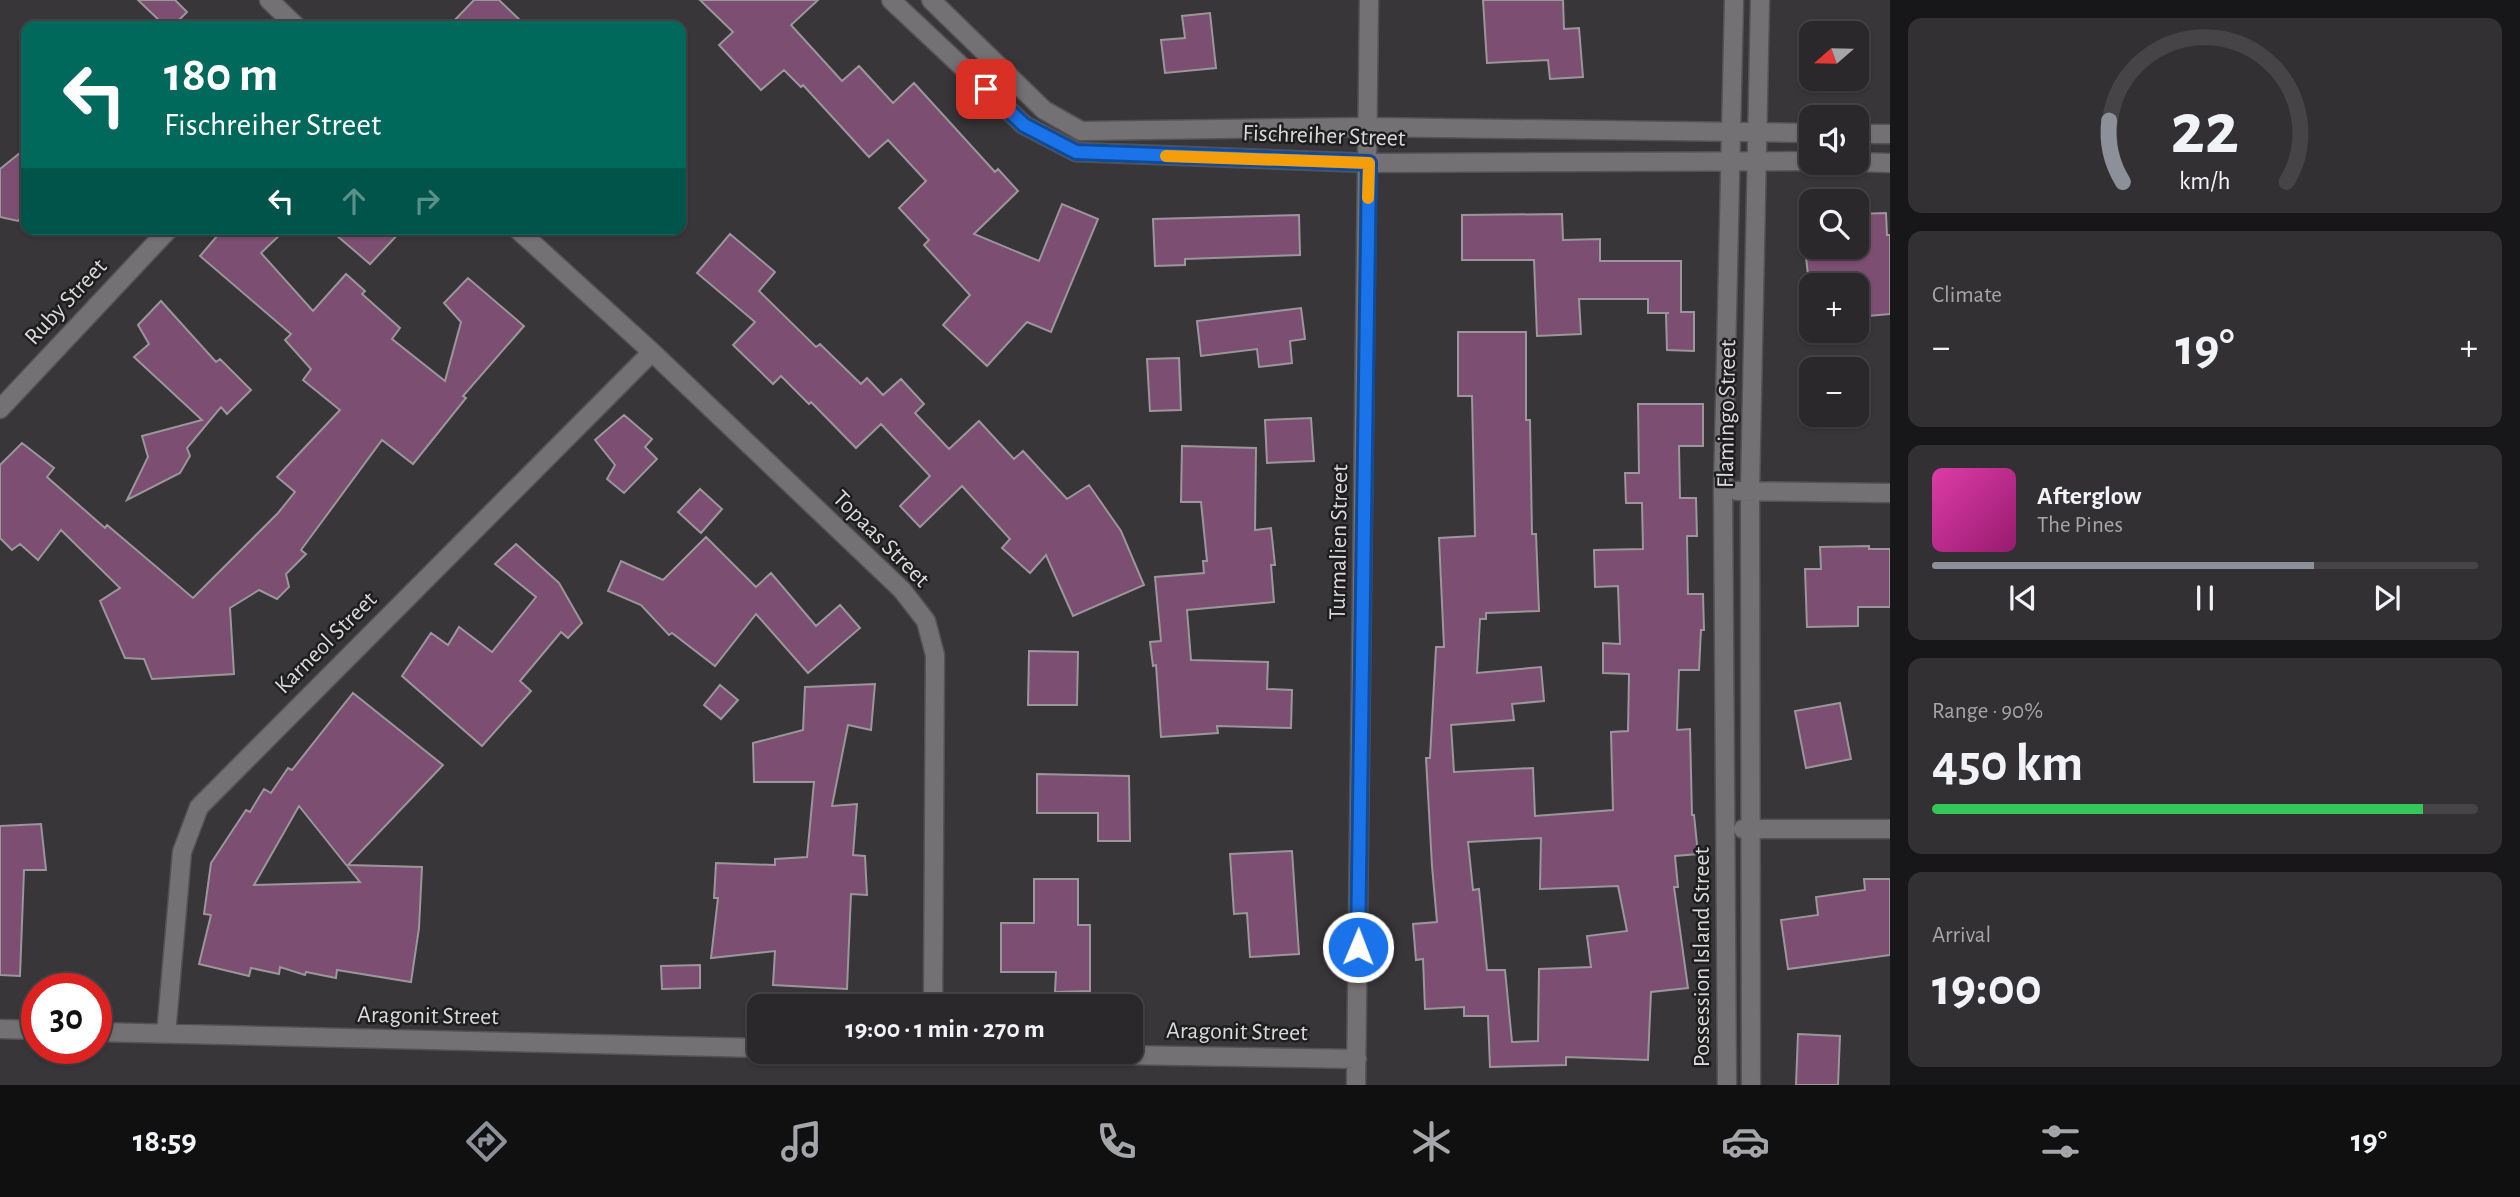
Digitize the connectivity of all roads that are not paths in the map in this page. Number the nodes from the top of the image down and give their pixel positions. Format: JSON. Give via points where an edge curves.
{"nodes":[{"id":1,"x":269,"y":0,"type":"edge"},
{"id":2,"x":891,"y":0,"type":"edge"},
{"id":3,"x":930,"y":0,"type":"edge"},
{"id":4,"x":1369,"y":0,"type":"edge"},
{"id":5,"x":1734,"y":0,"type":"edge"},
{"id":6,"x":1760,"y":0,"type":"edge"},
{"id":7,"x":291,"y":21,"type":"edge"},
{"id":8,"x":1368,"y":127,"type":"junction"},
{"id":9,"x":1731,"y":132,"type":"junction"},
{"id":10,"x":1756,"y":132,"type":"junction"},
{"id":11,"x":1799,"y":133,"type":"edge"},
{"id":12,"x":1869,"y":134,"type":"edge"},
{"id":13,"x":1890,"y":134,"type":"edge"},
{"id":14,"x":1756,"y":160,"type":"junction"},
{"id":15,"x":1799,"y":161,"type":"edge"},
{"id":16,"x":1731,"y":162,"type":"junction"},
{"id":17,"x":1869,"y":162,"type":"edge"},
{"id":18,"x":1369,"y":163,"type":"junction"},
{"id":19,"x":1890,"y":163,"type":"edge"},
{"id":20,"x":163,"y":235,"type":"edge"},
{"id":21,"x":524,"y":235,"type":"edge"},
{"id":22,"x":652,"y":352,"type":"junction"},
{"id":23,"x":0,"y":409,"type":"edge"},
{"id":24,"x":1723,"y":491,"type":"junction"},
{"id":25,"x":1749,"y":491,"type":"junction"},
{"id":26,"x":1890,"y":493,"type":"edge"},
{"id":27,"x":1727,"y":828,"type":"junction"},
{"id":28,"x":1752,"y":829,"type":"junction"},
{"id":29,"x":1890,"y":829,"type":"edge"},
{"id":30,"x":933,"y":994,"type":"edge"},
{"id":31,"x":0,"y":1029,"type":"edge"},
{"id":32,"x":21,"y":1030,"type":"edge"},
{"id":33,"x":112,"y":1032,"type":"edge"},
{"id":34,"x":166,"y":1034,"type":"junction"},
{"id":35,"x":747,"y":1048,"type":"edge"},
{"id":36,"x":1143,"y":1055,"type":"edge"},
{"id":37,"x":1357,"y":1059,"type":"junction"},
{"id":38,"x":1356,"y":1085,"type":"edge"},
{"id":39,"x":1727,"y":1085,"type":"edge"},
{"id":40,"x":1751,"y":1085,"type":"edge"}],
"edges":[{"from":1,"to":7,"type":"street"},
{"from":2,"to":18,"type":"street","name":"Fischreiher Street","via":[[1024,125],[1076,152]]},
{"from":3,"to":8,"type":"street","name":"Fischreiher Street","via":[[1044,110],[1081,131]]},
{"from":4,"to":8,"type":"street","name":"Turmalien Street"},
{"from":5,"to":9,"type":"street","name":"Flamingo Street"},
{"from":6,"to":10,"type":"street","name":"Flamingo Street"},
{"from":8,"to":9,"type":"street","name":"Fischreiher Street"},
{"from":8,"to":18,"type":"street","name":"Turmalien Street"},
{"from":9,"to":10,"type":"street","name":"Fischreiher Street"},
{"from":9,"to":16,"type":"street","name":"Flamingo Street"},
{"from":10,"to":11,"type":"street","name":"Fischreiher Street"},
{"from":10,"to":14,"type":"street","name":"Flamingo Street"},
{"from":12,"to":13,"type":"street"},
{"from":14,"to":15,"type":"street","name":"Fischreiher Street"},
{"from":14,"to":16,"type":"street","name":"Fischreiher Street"},
{"from":14,"to":25,"type":"street","name":"Flamingo Street"},
{"from":16,"to":18,"type":"street","name":"Fischreiher Street"},
{"from":16,"to":24,"type":"street","name":"Flamingo Street"},
{"from":17,"to":19,"type":"street"},
{"from":18,"to":37,"type":"street","name":"Turmalien Street"},
{"from":20,"to":23,"type":"street","name":"Ruby Street"},
{"from":21,"to":22,"type":"street","name":"Topaas Street"},
{"from":22,"to":30,"type":"street","name":"Topaas Street","via":[[902,590],[926,621],[935,655]]},
{"from":22,"to":34,"type":"street","name":"Karneol Street","via":[[199,807],[182,852]]},
{"from":24,"to":25,"type":"street"},
{"from":24,"to":27,"type":"street","name":"Flamingo Street"},
{"from":25,"to":26,"type":"street"},
{"from":25,"to":28,"type":"street","name":"Flamingo Street"},
{"from":27,"to":28,"type":"street"},
{"from":27,"to":39,"type":"street","name":"Possession Island Street"},
{"from":28,"to":29,"type":"street"},
{"from":28,"to":40,"type":"street","name":"Possession Island Street"},
{"from":31,"to":32,"type":"street"},
{"from":33,"to":34,"type":"street","name":"Aragonit Street"},
{"from":34,"to":35,"type":"street","name":"Aragonit Street"},
{"from":36,"to":37,"type":"street","name":"Aragonit Street"},
{"from":37,"to":38,"type":"street","name":"Turmalien Street"}]}
